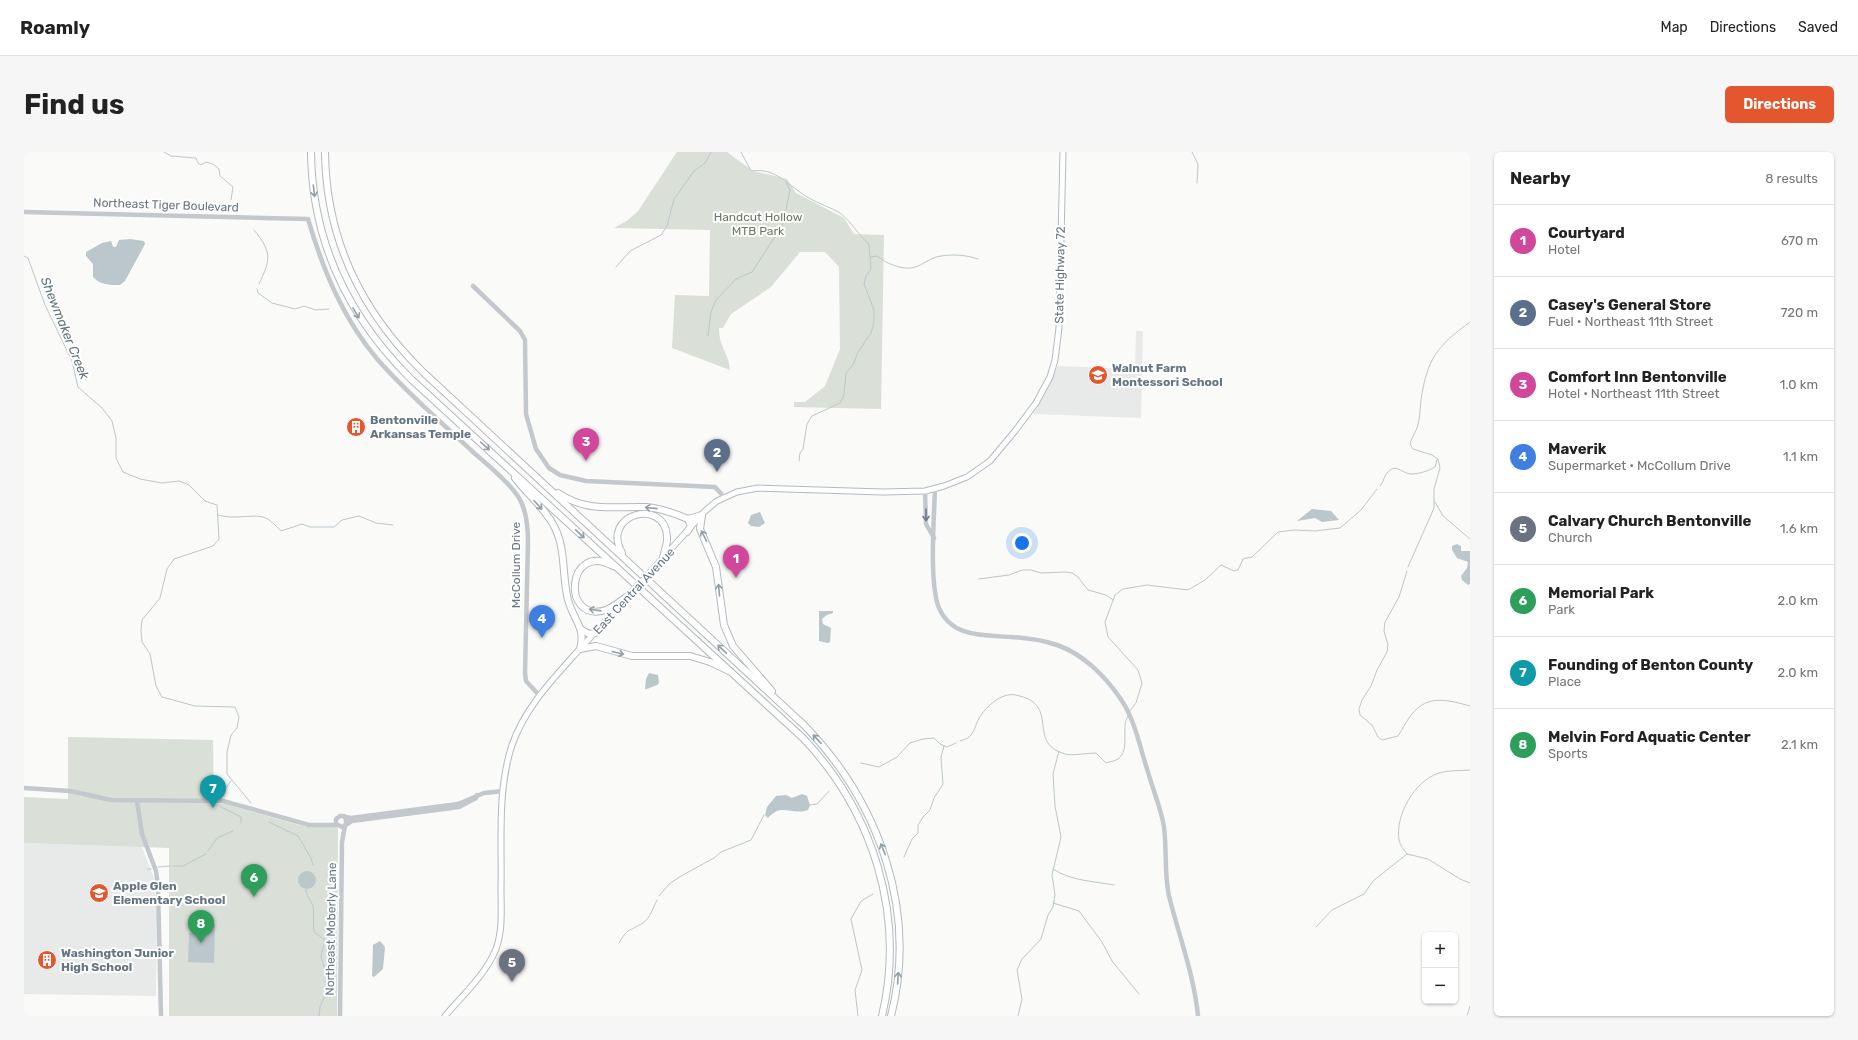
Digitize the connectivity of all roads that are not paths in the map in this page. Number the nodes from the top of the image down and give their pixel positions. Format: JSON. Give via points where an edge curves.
{"nodes":[{"id":1,"x":311,"y":152,"type":"edge"},
{"id":2,"x":325,"y":152,"type":"edge"},
{"id":3,"x":1063,"y":152,"type":"edge"},
{"id":4,"x":24,"y":212,"type":"edge"},
{"id":5,"x":308,"y":219,"type":"joint"},
{"id":6,"x":473,"y":286,"type":"dead end"},
{"id":7,"x":1040,"y":395,"type":"joint"},
{"id":8,"x":504,"y":464,"type":"junction"},
{"id":9,"x":533,"y":474,"type":"junction"},
{"id":10,"x":935,"y":489,"type":"junction"},
{"id":11,"x":924,"y":491,"type":"junction"},
{"id":12,"x":724,"y":497,"type":"junction"},
{"id":13,"x":702,"y":515,"type":"junction"},
{"id":14,"x":688,"y":519,"type":"junction"},
{"id":15,"x":687,"y":532,"type":"junction"},
{"id":16,"x":934,"y":538,"type":"junction"},
{"id":17,"x":663,"y":558,"type":"junction"},
{"id":18,"x":627,"y":560,"type":"junction"},
{"id":19,"x":620,"y":570,"type":"junction"},
{"id":20,"x":629,"y":595,"type":"junction"},
{"id":21,"x":582,"y":630,"type":"junction"},
{"id":22,"x":595,"y":633,"type":"junction"},
{"id":23,"x":582,"y":647,"type":"junction"},
{"id":24,"x":734,"y":673,"type":"junction"},
{"id":25,"x":539,"y":695,"type":"junction"},
{"id":26,"x":773,"y":696,"type":"junction"},
{"id":27,"x":24,"y":788,"type":"edge"},
{"id":28,"x":502,"y":790,"type":"junction"},
{"id":29,"x":477,"y":795,"type":"junction"},
{"id":30,"x":136,"y":801,"type":"junction"},
{"id":31,"x":345,"y":817,"type":"junction"},
{"id":32,"x":336,"y":819,"type":"junction"},
{"id":33,"x":318,"y":824,"type":"junction"},
{"id":34,"x":345,"y":825,"type":"junction"},
{"id":35,"x":338,"y":826,"type":"junction"},
{"id":36,"x":342,"y":842,"type":"junction"},
{"id":37,"x":161,"y":1016,"type":"edge"},
{"id":38,"x":340,"y":1016,"type":"edge"},
{"id":39,"x":445,"y":1016,"type":"edge"},
{"id":40,"x":882,"y":1016,"type":"edge"},
{"id":41,"x":891,"y":1016,"type":"edge"},
{"id":42,"x":1198,"y":1016,"type":"edge"}],
"edges":[{"from":1,"to":8,"type":"highway","one_way":true,"via":[[313,190],[323,238],[341,284],[365,326],[395,364]]},
{"from":2,"to":9,"type":"highway","via":[[328,195],[340,245],[349,269],[373,314],[405,354]]},
{"from":3,"to":7,"type":"main road","name":"State Highway 72","via":[[1058,341],[1055,360]]},
{"from":4,"to":5,"type":"street","name":"Northeast Tiger Boulevard"},
{"from":5,"to":25,"type":"street","name":"McCollum Drive","via":[[318,254],[332,288],[377,359],[519,498],[528,522],[525,673],[526,681]]},
{"from":6,"to":12,"type":"street","via":[[520,331],[525,340],[526,414],[536,449],[549,468],[560,475],[586,481],[715,487]]},
{"from":7,"to":10,"type":"main road","name":"East Central Avenue","via":[[990,461],[967,477]]},
{"from":8,"to":19,"type":"highway","one_way":true},
{"from":8,"to":21,"type":"highway","one_way":true,"via":[[555,527],[568,600],[574,618]]},
{"from":14,"to":9,"type":"highway","one_way":true,"via":[[656,508],[598,508],[578,504]]},
{"from":9,"to":18,"type":"highway"},
{"from":10,"to":11,"type":"main road","name":"East Central Avenue"},
{"from":10,"to":16,"type":"street"},
{"from":11,"to":12,"type":"main road","name":"East Central Avenue","via":[[758,488]]},
{"from":11,"to":16,"type":"street","one_way":true,"via":[[926,524]]},
{"from":12,"to":13,"type":"main road","name":"East Central Avenue"},
{"from":13,"to":14,"type":"highway"},
{"from":13,"to":15,"type":"main road","name":"East Central Avenue"},
{"from":26,"to":13,"type":"highway","one_way":true,"via":[[771,690],[733,646],[724,625],[716,567],[700,529]]},
{"from":14,"to":15,"type":"highway","via":[[691,526]]},
{"from":15,"to":17,"type":"main road","name":"East Central Avenue"},
{"from":16,"to":42,"type":"street","via":[[936,595],[939,608],[952,625],[978,636],[1032,639],[1068,650],[1092,666],[1121,698],[1131,718],[1162,819],[1169,896],[1196,998]]},
{"from":17,"to":18,"type":"highway","via":[[667,538],[664,527],[656,518],[640,514],[628,518],[619,530],[618,545]]},
{"from":17,"to":20,"type":"main road","name":"East Central Avenue","bridge":true},
{"from":26,"to":18,"type":"highway","one_way":true},
{"from":20,"to":19,"type":"highway","one_way":true,"via":[[611,608],[600,611],[587,608],[576,597],[575,577],[585,565],[600,562]]},
{"from":19,"to":24,"type":"highway"},
{"from":20,"to":22,"type":"main road","name":"East Central Avenue"},
{"from":21,"to":22,"type":"highway","via":[[589,634]]},
{"from":21,"to":23,"type":"highway"},
{"from":22,"to":23,"type":"main road","name":"East Central Avenue"},
{"from":23,"to":24,"type":"highway","one_way":true,"via":[[596,646],[632,656],[690,656]]},
{"from":23,"to":25,"type":"main road","name":"East Central Avenue"},
{"from":24,"to":40,"type":"highway","via":[[820,756],[840,782],[866,832],[881,874],[888,921],[889,972]]},
{"from":25,"to":28,"type":"main road","name":"East Central Avenue","via":[[516,734]]},
{"from":41,"to":26,"type":"highway","one_way":true,"via":[[897,983],[899,931],[886,856],[866,808],[842,769],[815,737]]},
{"from":27,"to":30,"type":"street","via":[[70,791],[111,800]]},
{"from":28,"to":29,"type":"street"},
{"from":28,"to":39,"type":"main road","name":"East Central Avenue","via":[[501,909],[498,941],[482,972]]},
{"from":29,"to":31,"type":"street","via":[[452,805]]},
{"from":29,"to":34,"type":"street","via":[[459,807]]},
{"from":30,"to":33,"type":"street","via":[[223,801],[303,824]]},
{"from":30,"to":37,"type":"street","via":[[142,834],[156,870],[158,886]]},
{"from":31,"to":32,"type":"street","via":[[340,816]]},
{"from":31,"to":34,"type":"street","name":"Northeast Moberly Lane"},
{"from":32,"to":33,"type":"street"},
{"from":32,"to":35,"type":"street","name":"Northeast Moberly Lane"},
{"from":33,"to":35,"type":"street"},
{"from":34,"to":35,"type":"street"},
{"from":34,"to":36,"type":"street","name":"Northeast Moberly Lane"},
{"from":35,"to":36,"type":"street","name":"Northeast Moberly Lane"},
{"from":36,"to":38,"type":"street","name":"Northeast Moberly Lane"}]}
